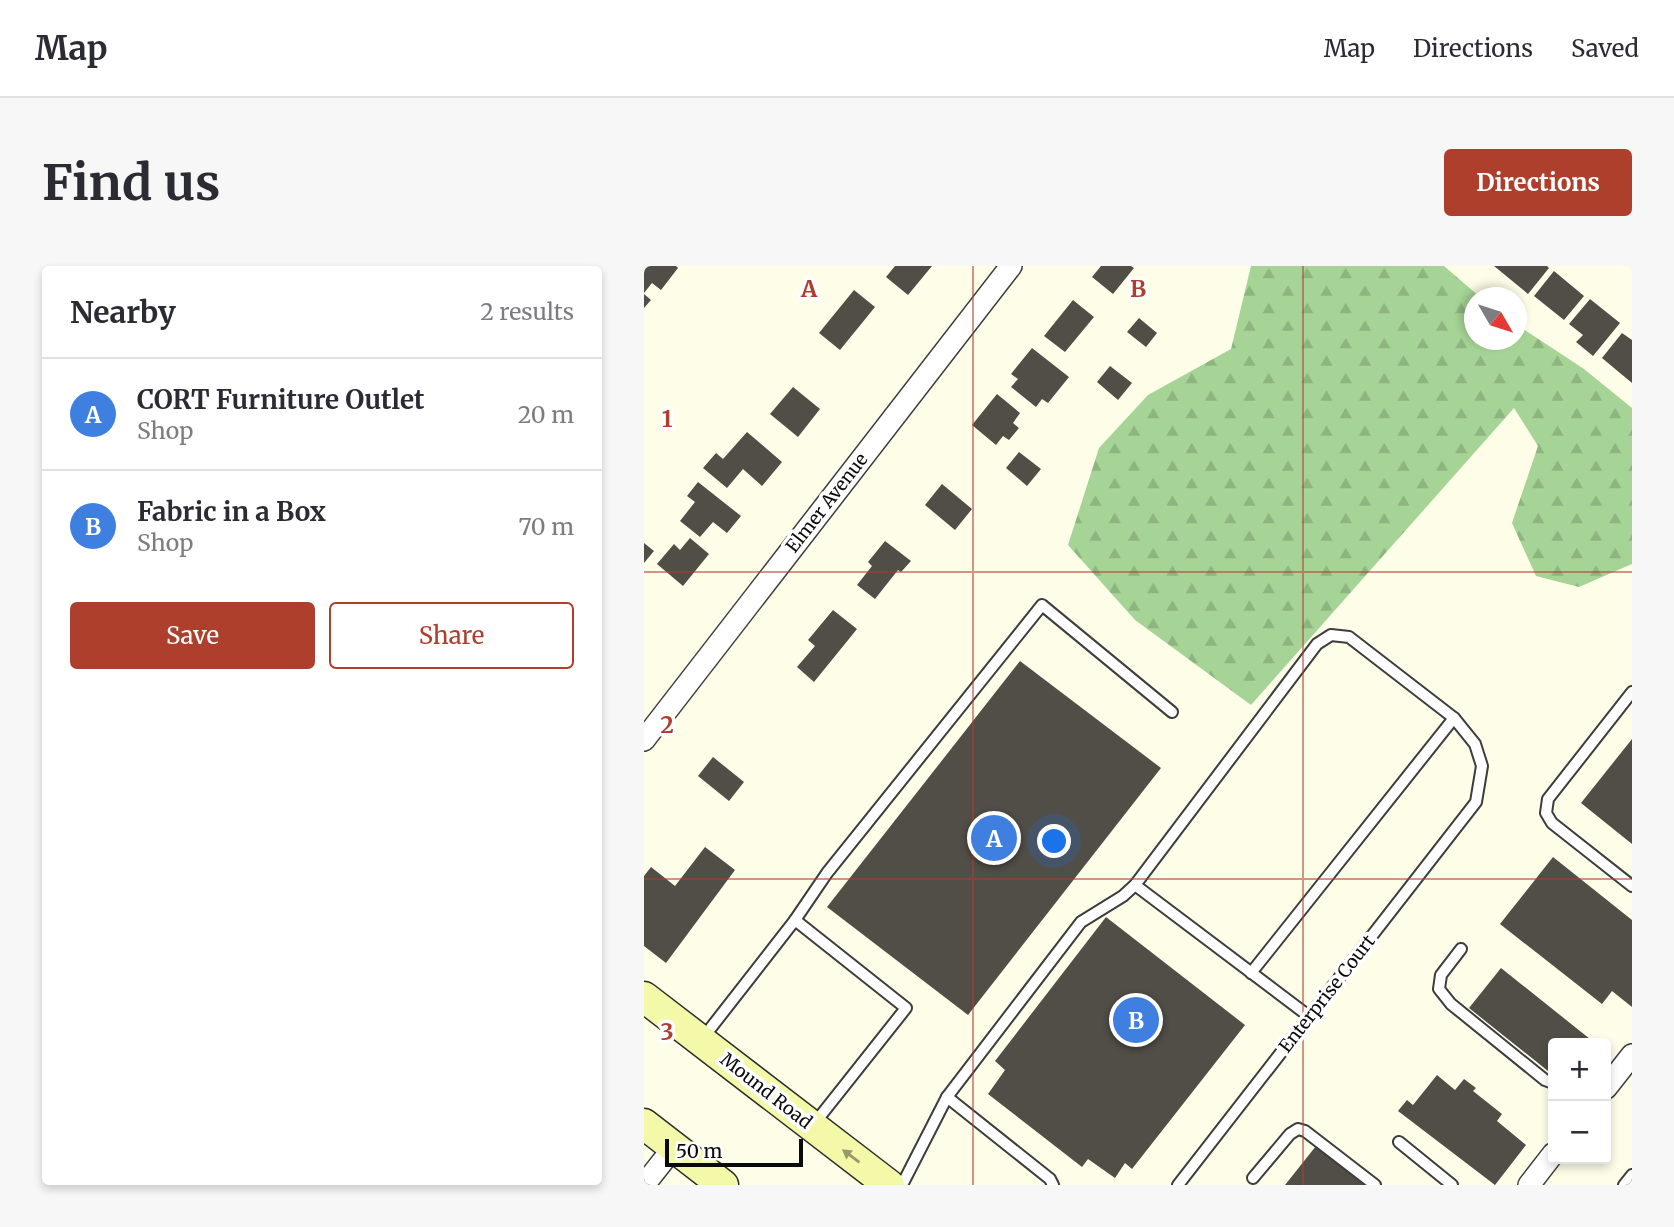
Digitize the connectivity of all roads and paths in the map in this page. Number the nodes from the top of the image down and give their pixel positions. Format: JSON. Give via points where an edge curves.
{"nodes":[{"id":1,"x":1011,"y":266,"type":"edge"},
{"id":2,"x":1632,"y":692,"type":"edge"},
{"id":3,"x":1172,"y":712,"type":"dead end"},
{"id":4,"x":1454,"y":718,"type":"junction"},
{"id":5,"x":644,"y":740,"type":"edge"},
{"id":6,"x":1135,"y":885,"type":"junction"},
{"id":7,"x":1632,"y":886,"type":"edge"},
{"id":8,"x":795,"y":920,"type":"junction"},
{"id":9,"x":1461,"y":949,"type":"dead end"},
{"id":10,"x":1251,"y":972,"type":"junction"},
{"id":11,"x":644,"y":997,"type":"edge"},
{"id":12,"x":1310,"y":1017,"type":"junction"},
{"id":13,"x":700,"y":1041,"type":"junction"},
{"id":14,"x":1632,"y":1055,"type":"edge"},
{"id":15,"x":1548,"y":1081,"type":"edge"},
{"id":16,"x":1611,"y":1082,"type":"edge"},
{"id":17,"x":947,"y":1097,"type":"junction"},
{"id":18,"x":644,"y":1124,"type":"edge"},
{"id":19,"x":812,"y":1126,"type":"junction"},
{"id":20,"x":1399,"y":1142,"type":"dead end"},
{"id":21,"x":674,"y":1147,"type":"junction"},
{"id":22,"x":1548,"y":1160,"type":"edge"},
{"id":23,"x":1632,"y":1175,"type":"edge"},
{"id":24,"x":1253,"y":1178,"type":"dead end"},
{"id":25,"x":644,"y":1185,"type":"edge"},
{"id":26,"x":723,"y":1185,"type":"edge"},
{"id":27,"x":889,"y":1185,"type":"edge"},
{"id":28,"x":902,"y":1185,"type":"edge"},
{"id":29,"x":1054,"y":1185,"type":"edge"},
{"id":30,"x":1178,"y":1185,"type":"edge"},
{"id":31,"x":1375,"y":1185,"type":"edge"},
{"id":32,"x":1452,"y":1185,"type":"edge"},
{"id":33,"x":1529,"y":1185,"type":"edge"},
{"id":34,"x":1624,"y":1185,"type":"edge"}],
"edges":[{"from":1,"to":5,"type":"street","name":"Elmer Avenue"},
{"from":2,"to":7,"type":"lane","via":[[1548,799],[1546,813],[1552,823]]},
{"from":3,"to":8,"type":"lane","via":[[1042,605],[827,873]]},
{"from":4,"to":6,"type":"lane","via":[[1349,637],[1331,635],[1317,644]]},
{"from":4,"to":10,"type":"lane"},
{"from":4,"to":12,"type":"lane","name":"Enterprise Court","via":[[1475,744],[1482,766],[1476,802]]},
{"from":6,"to":10,"type":"lane"},
{"from":6,"to":17,"type":"lane","via":[[1082,922]]},
{"from":8,"to":13,"type":"lane"},
{"from":8,"to":19,"type":"lane","via":[[906,1007]]},
{"from":9,"to":15,"type":"lane","via":[[1441,975],[1439,989],[1451,1004]]},
{"from":10,"to":12,"type":"lane"},
{"from":11,"to":13,"type":"main road","name":"Mound Road"},
{"from":12,"to":30,"type":"lane","name":"Enterprise Court"},
{"from":13,"to":19,"type":"main road","name":"Mound Road"},
{"from":14,"to":16,"type":"street"},
{"from":17,"to":28,"type":"lane"},
{"from":17,"to":29,"type":"lane"},
{"from":18,"to":21,"type":"main road"},
{"from":27,"to":19,"type":"main road","name":"Mound Road","one_way":true},
{"from":20,"to":32,"type":"lane"},
{"from":21,"to":25,"type":"street"},
{"from":21,"to":26,"type":"main road"},
{"from":22,"to":33,"type":"street"},
{"from":23,"to":34,"type":"lane"},
{"from":24,"to":31,"type":"lane","via":[[1298,1129]]}]}
